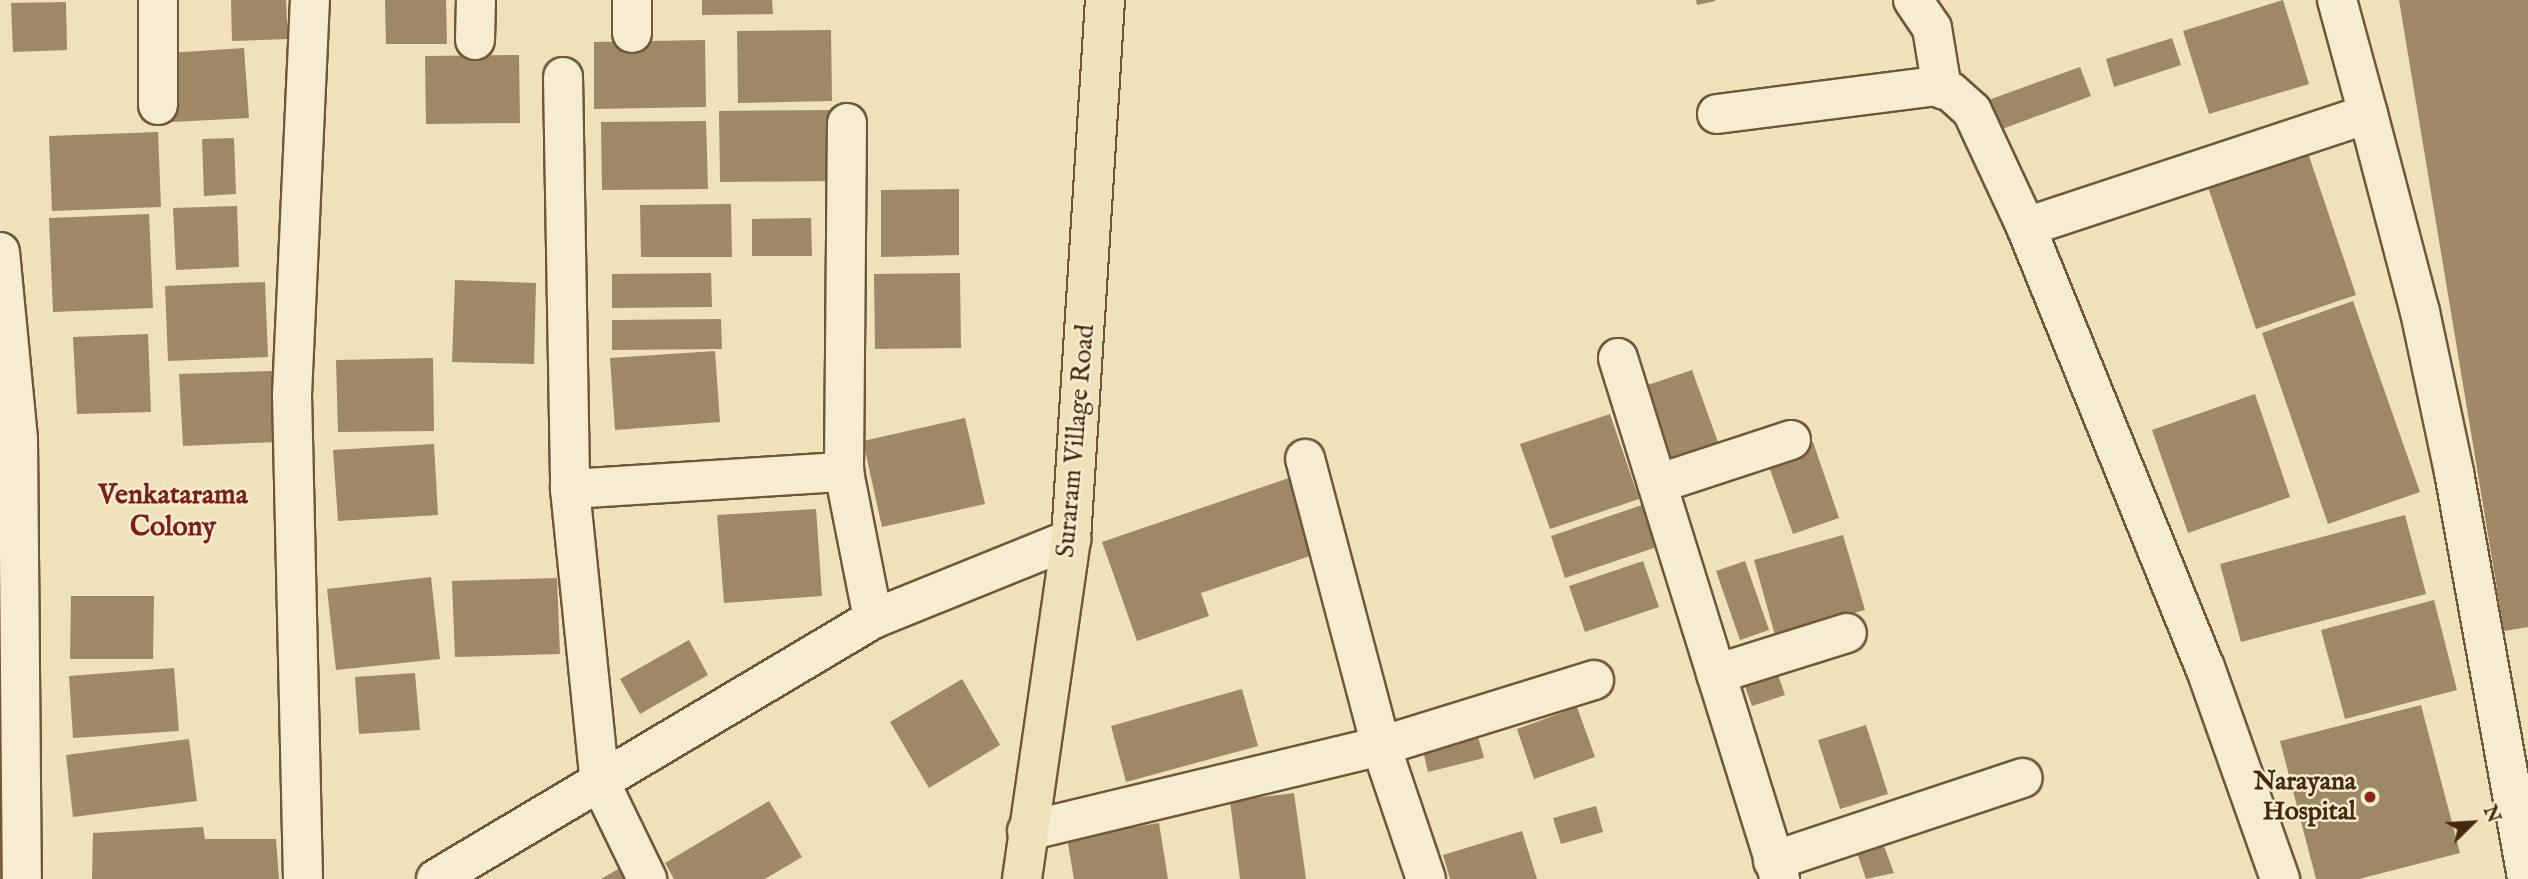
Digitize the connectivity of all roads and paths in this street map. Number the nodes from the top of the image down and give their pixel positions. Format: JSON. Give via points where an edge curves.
{"nodes":[{"id":1,"x":158,"y":0,"type":"edge"},
{"id":2,"x":310,"y":0,"type":"edge"},
{"id":3,"x":476,"y":0,"type":"edge"},
{"id":4,"x":1105,"y":0,"type":"edge"},
{"id":5,"x":1913,"y":0,"type":"edge"},
{"id":6,"x":2337,"y":0,"type":"edge"},
{"id":7,"x":475,"y":40,"type":"dead end"},
{"id":8,"x":563,"y":77,"type":"dead end"},
{"id":9,"x":1942,"y":89,"type":"junction"},
{"id":10,"x":158,"y":105,"type":"dead end"},
{"id":11,"x":1717,"y":114,"type":"dead end"},
{"id":12,"x":2368,"y":114,"type":"junction"},
{"id":13,"x":847,"y":123,"type":"dead end"},
{"id":14,"x":2026,"y":227,"type":"junction"},
{"id":15,"x":0,"y":251,"type":"edge"},
{"id":16,"x":1618,"y":358,"type":"dead end"},
{"id":17,"x":9,"y":440,"type":"edge"},
{"id":18,"x":1791,"y":440,"type":"dead end"},
{"id":19,"x":1305,"y":458,"type":"dead end"},
{"id":20,"x":844,"y":472,"type":"junction"},
{"id":21,"x":1657,"y":484,"type":"junction"},
{"id":22,"x":570,"y":489,"type":"junction"},
{"id":23,"x":1071,"y":539,"type":"junction"},
{"id":24,"x":873,"y":619,"type":"junction"},
{"id":25,"x":1847,"y":633,"type":"dead end"},
{"id":26,"x":1716,"y":674,"type":"junction"},
{"id":27,"x":1594,"y":680,"type":"dead end"},
{"id":28,"x":10,"y":702,"type":"edge"},
{"id":29,"x":1381,"y":746,"type":"junction"},
{"id":30,"x":2023,"y":778,"type":"dead end"},
{"id":31,"x":600,"y":782,"type":"junction"},
{"id":32,"x":1027,"y":831,"type":"junction"},
{"id":33,"x":1777,"y":870,"type":"edge"},
{"id":34,"x":22,"y":879,"type":"edge"},
{"id":35,"x":303,"y":879,"type":"edge"},
{"id":36,"x":436,"y":879,"type":"edge"},
{"id":37,"x":647,"y":879,"type":"edge"},
{"id":38,"x":1022,"y":879,"type":"edge"},
{"id":39,"x":1426,"y":879,"type":"edge"},
{"id":40,"x":2280,"y":879,"type":"edge"},
{"id":41,"x":2527,"y":879,"type":"edge"}],
"edges":[{"from":1,"to":10,"type":"street"},
{"from":2,"to":35,"type":"street","via":[[292,395]]},
{"from":3,"to":7,"type":"street"},
{"from":4,"to":23,"type":"main road","name":"Suraram Village Road"},
{"from":5,"to":9,"type":"street","via":[[1932,28]]},
{"from":6,"to":12,"type":"street"},
{"from":8,"to":22,"type":"street"},
{"from":9,"to":11,"type":"street"},
{"from":9,"to":14,"type":"street","via":[[1972,111]]},
{"from":12,"to":14,"type":"street"},
{"from":12,"to":41,"type":"street","via":[[2420,312],[2454,472]]},
{"from":13,"to":20,"type":"street"},
{"from":14,"to":40,"type":"street","via":[[2205,667]]},
{"from":15,"to":17,"type":"street"},
{"from":16,"to":21,"type":"street"},
{"from":17,"to":28,"type":"street"},
{"from":18,"to":21,"type":"street"},
{"from":19,"to":29,"type":"street"},
{"from":20,"to":22,"type":"street"},
{"from":20,"to":24,"type":"street"},
{"from":21,"to":26,"type":"street"},
{"from":22,"to":31,"type":"street"},
{"from":23,"to":24,"type":"street"},
{"from":23,"to":32,"type":"main road","name":"Suraram Village Road"},
{"from":24,"to":31,"type":"street"},
{"from":25,"to":26,"type":"street"},
{"from":26,"to":33,"type":"street"},
{"from":27,"to":29,"type":"street"},
{"from":28,"to":34,"type":"street"},
{"from":29,"to":32,"type":"street"},
{"from":29,"to":39,"type":"street"},
{"from":30,"to":33,"type":"street"},
{"from":31,"to":36,"type":"street"},
{"from":31,"to":37,"type":"street"},
{"from":32,"to":38,"type":"main road","name":"Suraram Village Road"}]}
